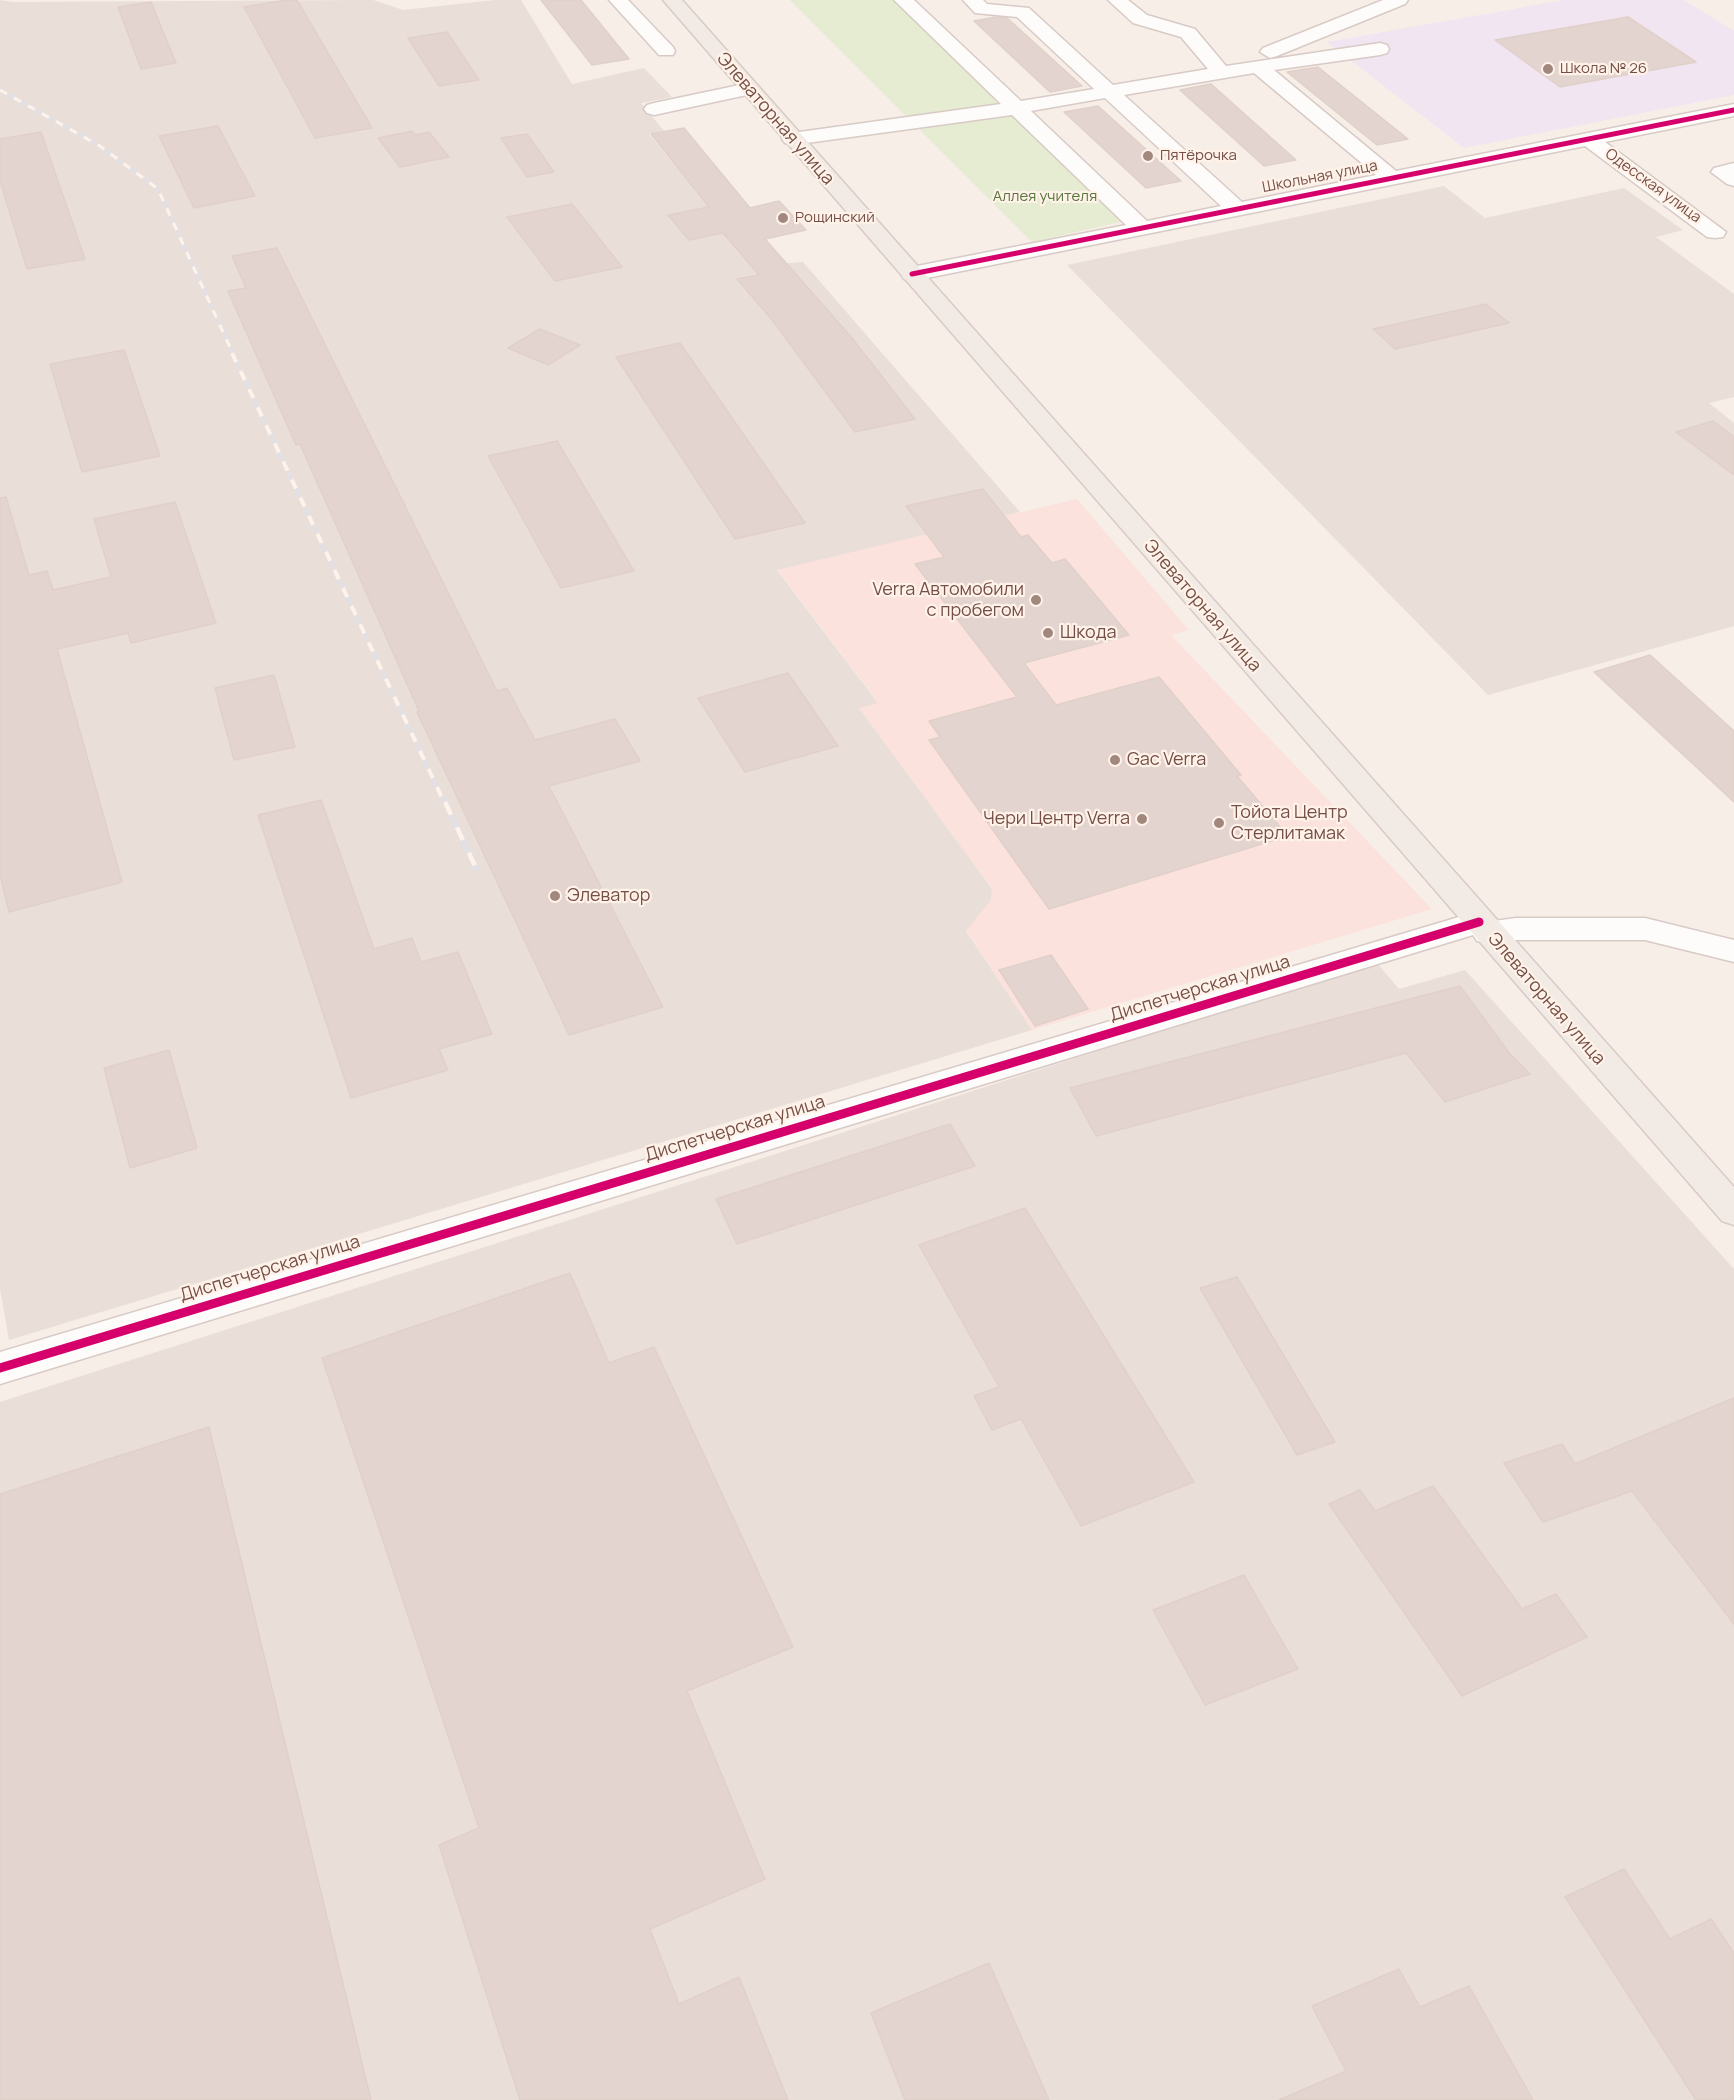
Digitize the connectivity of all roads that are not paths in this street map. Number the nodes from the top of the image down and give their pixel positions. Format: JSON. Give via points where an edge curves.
{"nodes":[{"id":1,"x":618,"y":0,"type":"edge"},
{"id":2,"x":672,"y":0,"type":"edge"},
{"id":3,"x":903,"y":0,"type":"edge"},
{"id":4,"x":972,"y":0,"type":"edge"},
{"id":5,"x":1117,"y":0,"type":"edge"},
{"id":6,"x":1399,"y":0,"type":"edge"},
{"id":7,"x":1380,"y":49,"type":"dead end"},
{"id":8,"x":666,"y":51,"type":"dead end"},
{"id":9,"x":1258,"y":67,"type":"junction"},
{"id":10,"x":1221,"y":72,"type":"junction"},
{"id":11,"x":749,"y":89,"type":"junction"},
{"id":12,"x":1109,"y":92,"type":"junction"},
{"id":13,"x":1017,"y":108,"type":"junction"},
{"id":14,"x":654,"y":109,"type":"dead end"},
{"id":15,"x":1734,"y":110,"type":"edge"},
{"id":16,"x":792,"y":139,"type":"junction"},
{"id":17,"x":1590,"y":140,"type":"junction"},
{"id":18,"x":1734,"y":169,"type":"edge"},
{"id":19,"x":1392,"y":178,"type":"junction"},
{"id":20,"x":1734,"y":180,"type":"edge"},
{"id":21,"x":1236,"y":208,"type":"junction"},
{"id":22,"x":1713,"y":223,"type":"dead end"},
{"id":23,"x":1141,"y":227,"type":"junction"},
{"id":24,"x":912,"y":274,"type":"junction"},
{"id":25,"x":1484,"y":928,"type":"junction"},
{"id":26,"x":1734,"y":951,"type":"edge"},
{"id":27,"x":1734,"y":1211,"type":"edge"},
{"id":28,"x":0,"y":1368,"type":"edge"}],
"edges":[{"from":1,"to":8,"type":"street"},
{"from":2,"to":11,"type":"main road","name":"Элеваторная улица"},
{"from":3,"to":13,"type":"street"},
{"from":4,"to":12,"type":"street","via":[[982,9],[1022,12]]},
{"from":5,"to":10,"type":"street","via":[[1140,19],[1188,33]]},
{"from":6,"to":10,"type":"street"},
{"from":7,"to":9,"type":"street"},
{"from":9,"to":10,"type":"street"},
{"from":9,"to":19,"type":"street"},
{"from":10,"to":12,"type":"street"},
{"from":11,"to":14,"type":"street"},
{"from":11,"to":16,"type":"main road","name":"Элеваторная улица"},
{"from":12,"to":13,"type":"street"},
{"from":12,"to":21,"type":"street"},
{"from":13,"to":16,"type":"street"},
{"from":13,"to":23,"type":"street"},
{"from":15,"to":17,"type":"street","name":"Школьная улица"},
{"from":16,"to":24,"type":"main road","name":"Элеваторная улица"},
{"from":17,"to":19,"type":"street","name":"Школьная улица"},
{"from":17,"to":22,"type":"street","name":"Одесская улица"},
{"from":18,"to":20,"type":"street","via":[[1721,172]]},
{"from":19,"to":21,"type":"street","name":"Школьная улица"},
{"from":21,"to":23,"type":"street","name":"Школьная улица"},
{"from":23,"to":24,"type":"street","name":"Школьная улица"},
{"from":24,"to":25,"type":"main road","name":"Элеваторная улица"},
{"from":25,"to":26,"type":"street","name":"Диспетчерская улица","via":[[1645,929]]},
{"from":25,"to":27,"type":"main road","name":"Элеваторная улица"},
{"from":25,"to":28,"type":"street","name":"Диспетчерская улица"}]}
